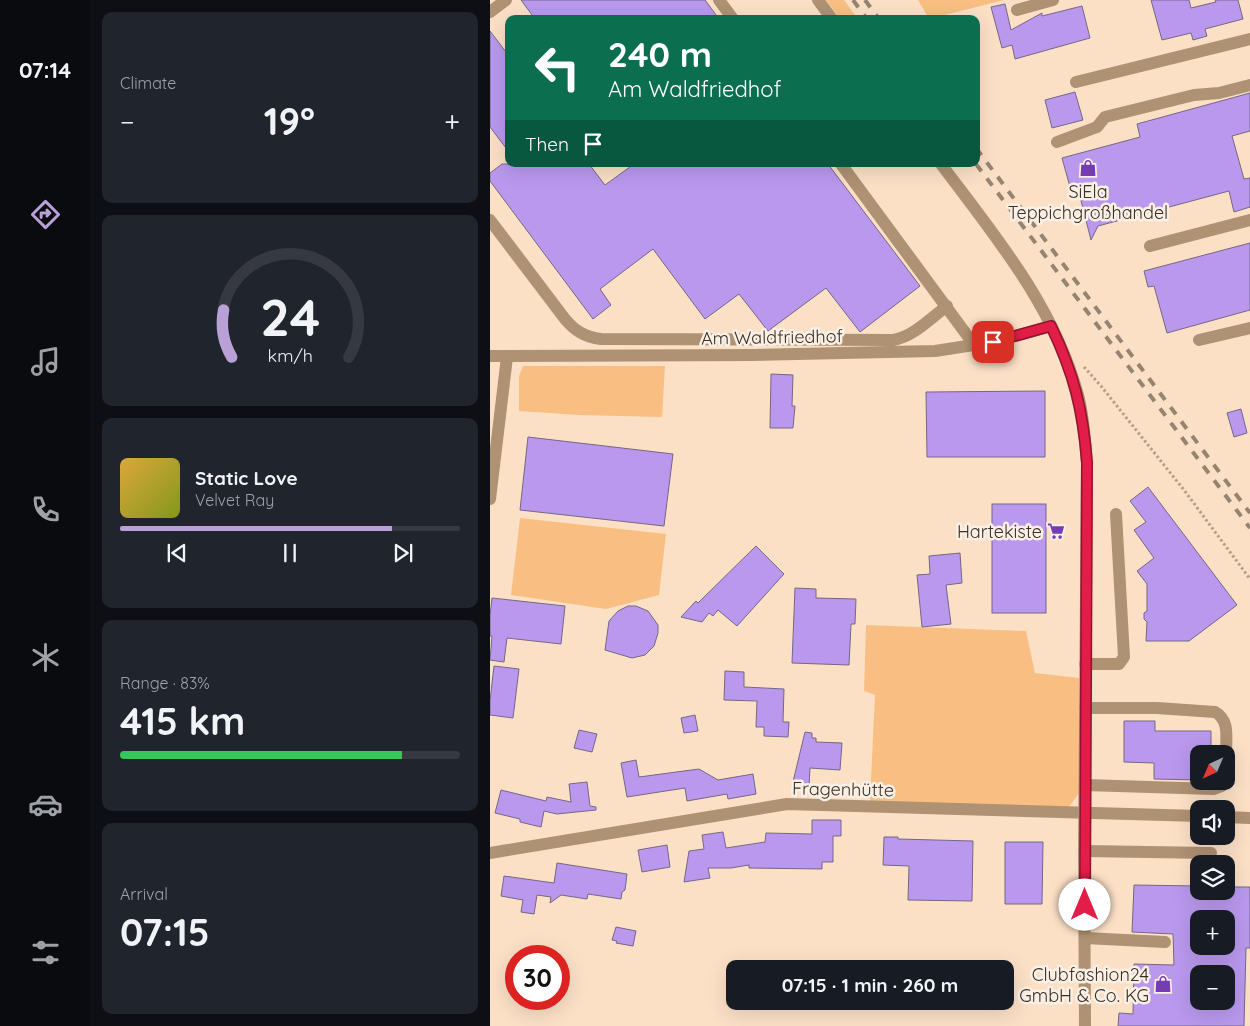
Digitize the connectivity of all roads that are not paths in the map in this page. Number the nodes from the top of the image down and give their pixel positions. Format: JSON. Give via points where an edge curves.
{"nodes":[{"id":1,"x":506,"y":0,"type":"edge"},
{"id":2,"x":719,"y":0,"type":"edge"},
{"id":3,"x":818,"y":0,"type":"edge"},
{"id":4,"x":1053,"y":0,"type":"edge"},
{"id":5,"x":1017,"y":10,"type":"dead end"},
{"id":6,"x":490,"y":12,"type":"edge"},
{"id":7,"x":730,"y":15,"type":"edge"},
{"id":8,"x":829,"y":15,"type":"edge"},
{"id":9,"x":1250,"y":39,"type":"edge"},
{"id":10,"x":1076,"y":82,"type":"dead end"},
{"id":11,"x":1250,"y":85,"type":"edge"},
{"id":12,"x":1057,"y":142,"type":"dead end"},
{"id":13,"x":843,"y":167,"type":"edge"},
{"id":14,"x":943,"y":167,"type":"edge"},
{"id":15,"x":490,"y":220,"type":"edge"},
{"id":16,"x":1250,"y":220,"type":"edge"},
{"id":17,"x":1150,"y":246,"type":"dead end"},
{"id":18,"x":947,"y":306,"type":"junction"},
{"id":19,"x":1051,"y":326,"type":"junction"},
{"id":20,"x":1250,"y":328,"type":"edge"},
{"id":21,"x":1199,"y":340,"type":"dead end"},
{"id":22,"x":976,"y":346,"type":"junction"},
{"id":23,"x":490,"y":356,"type":"edge"},
{"id":24,"x":507,"y":357,"type":"junction"},
{"id":25,"x":490,"y":498,"type":"edge"},
{"id":26,"x":1116,"y":514,"type":"dead end"},
{"id":27,"x":1085,"y":664,"type":"junction"},
{"id":28,"x":1085,"y":708,"type":"junction"},
{"id":29,"x":1226,"y":745,"type":"edge"},
{"id":30,"x":1085,"y":785,"type":"junction"},
{"id":31,"x":1190,"y":788,"type":"edge"},
{"id":32,"x":1084,"y":812,"type":"junction"},
{"id":33,"x":1190,"y":816,"type":"edge"},
{"id":34,"x":1235,"y":817,"type":"edge"},
{"id":35,"x":1250,"y":818,"type":"edge"},
{"id":36,"x":1084,"y":851,"type":"junction"},
{"id":37,"x":490,"y":853,"type":"edge"},
{"id":38,"x":1211,"y":853,"type":"dead end"},
{"id":39,"x":1085,"y":938,"type":"junction"},
{"id":40,"x":1165,"y":942,"type":"dead end"},
{"id":41,"x":1085,"y":1026,"type":"edge"}],
"edges":[{"from":1,"to":6,"type":"street"},
{"from":2,"to":7,"type":"street"},
{"from":3,"to":8,"type":"street"},
{"from":4,"to":5,"type":"street"},
{"from":9,"to":10,"type":"street"},
{"from":11,"to":12,"type":"street","via":[[1105,117],[1097,127]]},
{"from":13,"to":18,"type":"street"},
{"from":14,"to":19,"type":"street","via":[[1021,272]]},
{"from":15,"to":18,"type":"street","via":[[576,331],[600,339],[893,340],[911,333]]},
{"from":16,"to":17,"type":"street"},
{"from":18,"to":22,"type":"street"},
{"from":19,"to":22,"type":"street","name":"Am Waldfriedhof"},
{"from":19,"to":27,"type":"street","via":[[1078,396],[1086,446]]},
{"from":20,"to":21,"type":"street"},
{"from":22,"to":24,"type":"street","name":"Am Waldfriedhof","via":[[903,353]]},
{"from":23,"to":24,"type":"street","name":"Am Waldfriedhof"},
{"from":24,"to":25,"type":"street"},
{"from":26,"to":27,"type":"street","via":[[1124,657],[1119,664]]},
{"from":27,"to":28,"type":"street"},
{"from":28,"to":29,"type":"street","via":[[1214,712],[1225,723]]},
{"from":28,"to":30,"type":"street"},
{"from":30,"to":31,"type":"street"},
{"from":30,"to":32,"type":"street"},
{"from":32,"to":33,"type":"street","name":"Fragenhütte"},
{"from":32,"to":36,"type":"street"},
{"from":32,"to":37,"type":"street","name":"Fragenhütte","via":[[787,804]]},
{"from":34,"to":35,"type":"street"},
{"from":36,"to":38,"type":"street"},
{"from":36,"to":39,"type":"street"},
{"from":39,"to":40,"type":"street"},
{"from":39,"to":41,"type":"street"}]}
